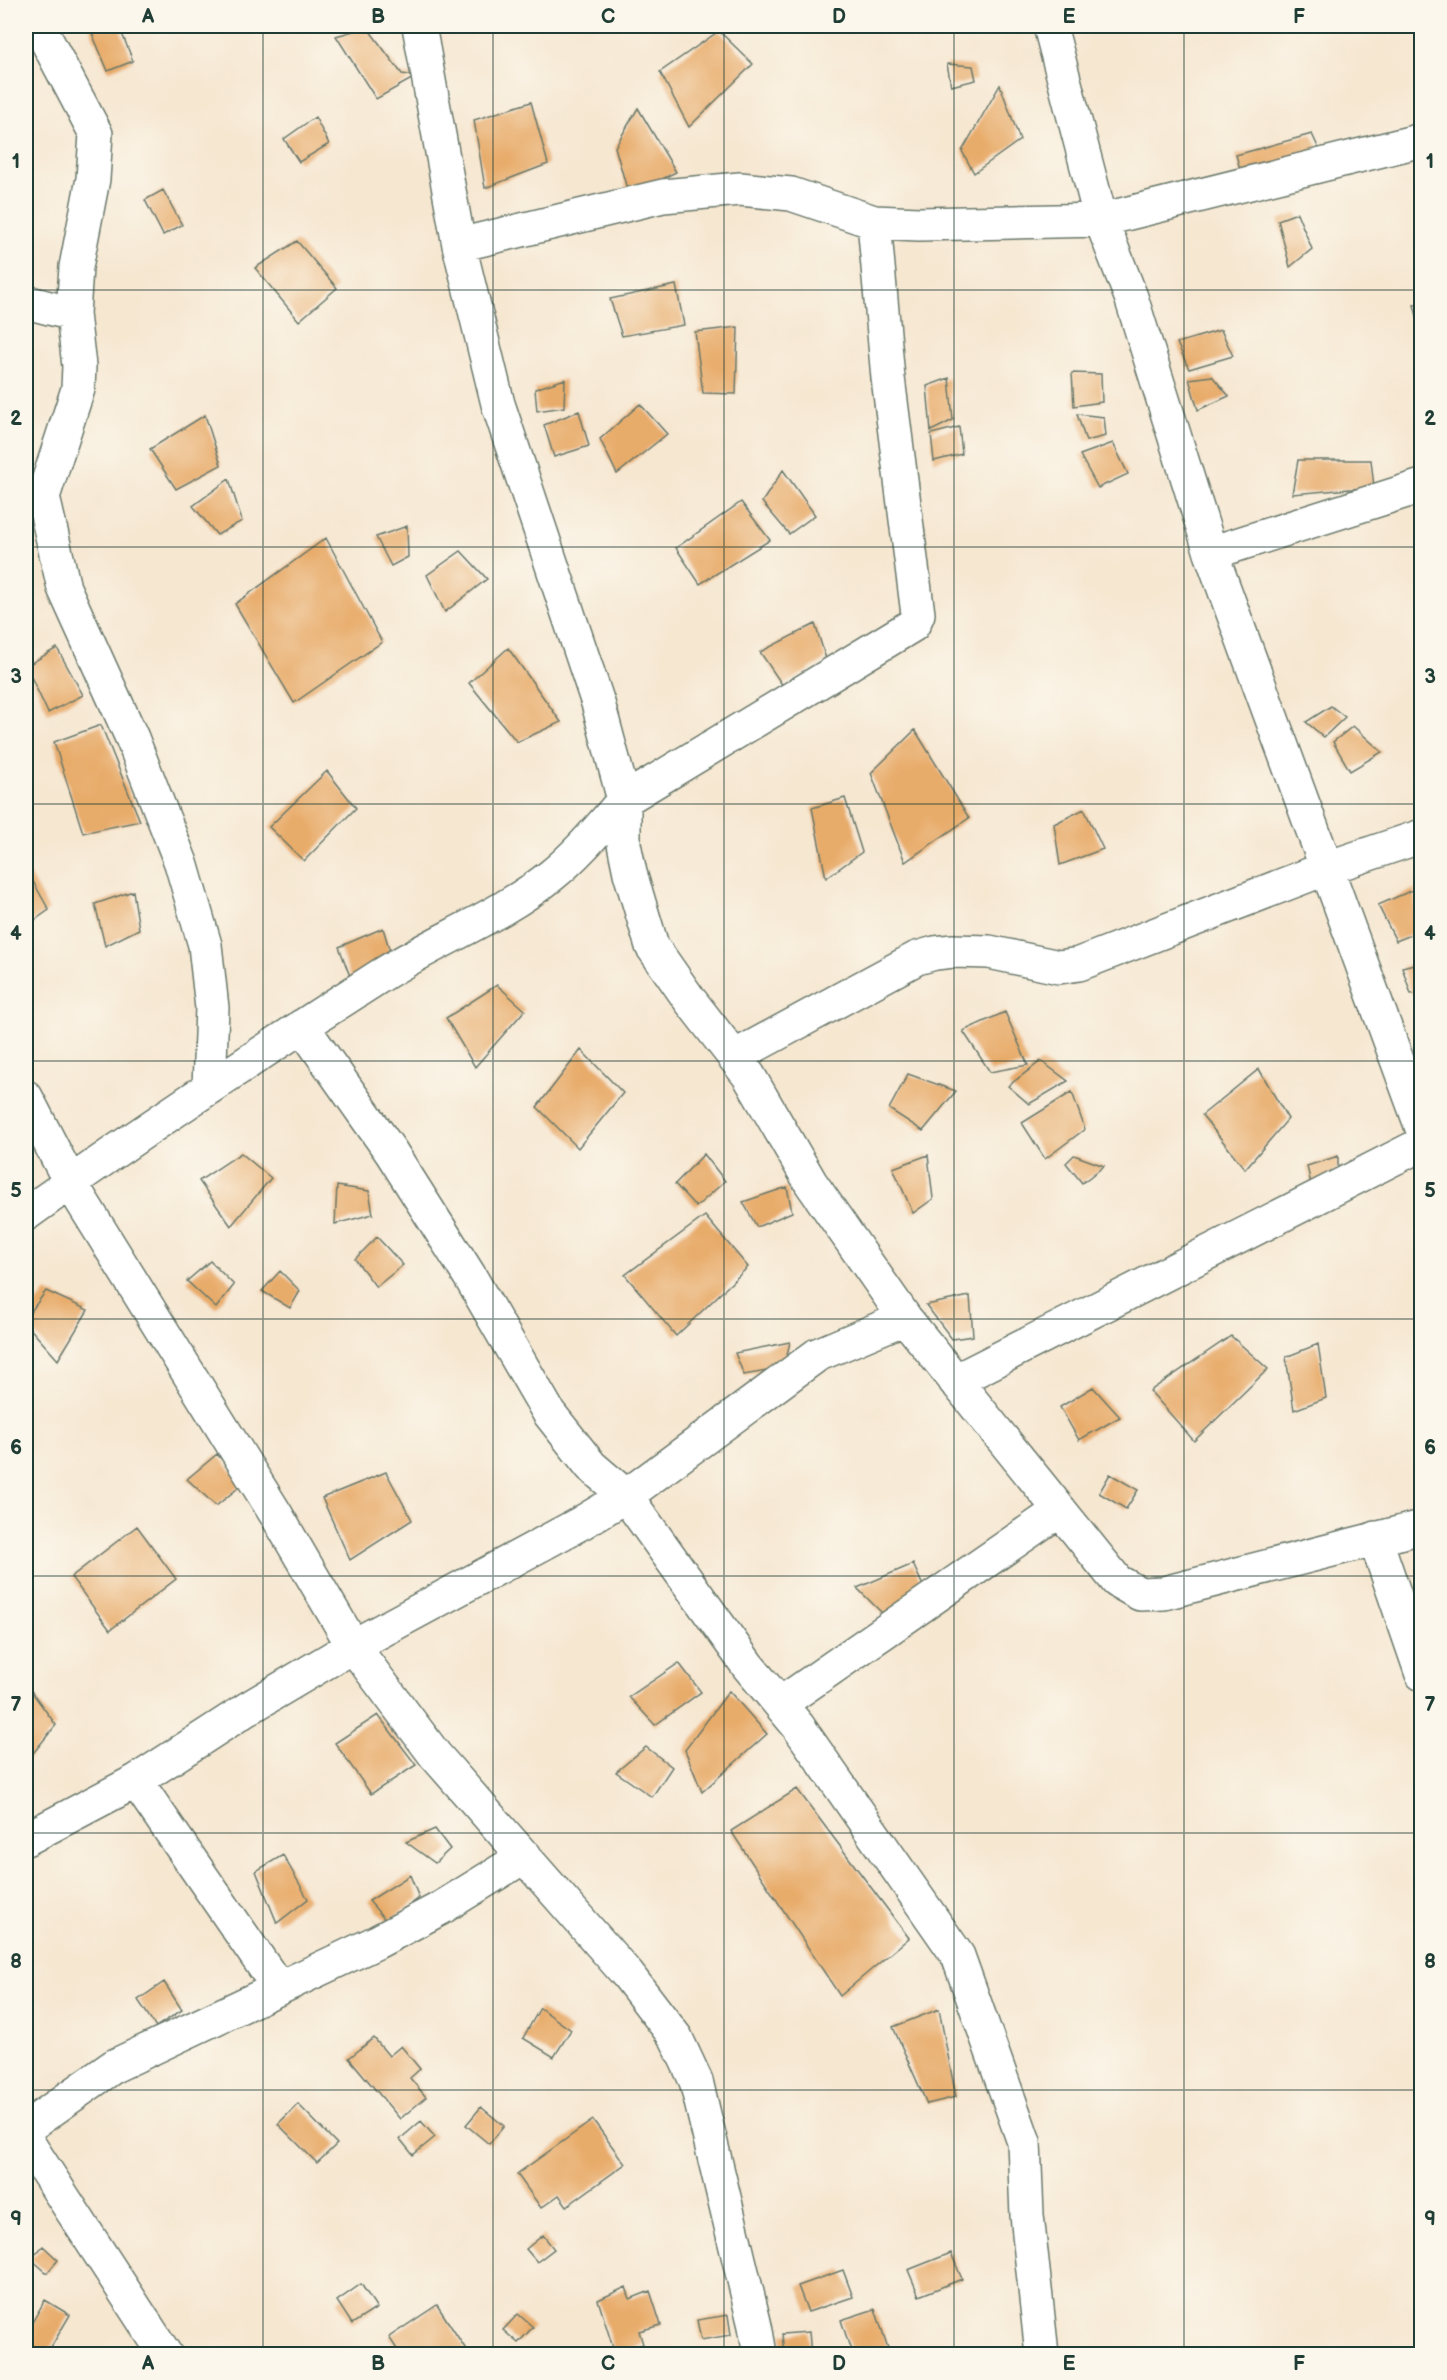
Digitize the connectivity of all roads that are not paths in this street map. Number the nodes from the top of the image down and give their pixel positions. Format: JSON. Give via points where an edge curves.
{"nodes":[{"id":1,"x":39,"y":26,"type":"edge"},
{"id":2,"x":419,"y":26,"type":"edge"},
{"id":3,"x":1050,"y":26,"type":"edge"},
{"id":4,"x":1422,"y":140,"type":"edge"},
{"id":5,"x":1101,"y":220,"type":"junction"},
{"id":6,"x":874,"y":222,"type":"junction"},
{"id":7,"x":459,"y":245,"type":"junction"},
{"id":8,"x":26,"y":302,"type":"edge"},
{"id":9,"x":73,"y":314,"type":"junction"},
{"id":10,"x":1422,"y":486,"type":"edge"},
{"id":11,"x":1211,"y":553,"type":"junction"},
{"id":12,"x":624,"y":800,"type":"junction"},
{"id":13,"x":1422,"y":836,"type":"edge"},
{"id":14,"x":1327,"y":868,"type":"junction"},
{"id":15,"x":302,"y":1026,"type":"junction"},
{"id":16,"x":735,"y":1057,"type":"junction"},
{"id":17,"x":209,"y":1088,"type":"junction"},
{"id":18,"x":26,"y":1097,"type":"edge"},
{"id":19,"x":1422,"y":1128,"type":"edge"},
{"id":20,"x":1422,"y":1144,"type":"edge"},
{"id":21,"x":70,"y":1182,"type":"junction"},
{"id":22,"x":26,"y":1214,"type":"edge"},
{"id":23,"x":905,"y":1318,"type":"junction"},
{"id":24,"x":955,"y":1381,"type":"junction"},
{"id":25,"x":626,"y":1496,"type":"junction"},
{"id":26,"x":1060,"y":1510,"type":"junction"},
{"id":27,"x":1422,"y":1527,"type":"edge"},
{"id":28,"x":1375,"y":1538,"type":"junction"},
{"id":29,"x":353,"y":1646,"type":"junction"},
{"id":30,"x":1422,"y":1674,"type":"edge"},
{"id":31,"x":780,"y":1704,"type":"junction"},
{"id":32,"x":136,"y":1780,"type":"junction"},
{"id":33,"x":26,"y":1839,"type":"edge"},
{"id":34,"x":525,"y":1856,"type":"junction"},
{"id":35,"x":278,"y":1987,"type":"junction"},
{"id":36,"x":26,"y":2128,"type":"edge"},
{"id":37,"x":26,"y":2140,"type":"edge"},
{"id":38,"x":160,"y":2352,"type":"edge"},
{"id":39,"x":760,"y":2355,"type":"edge"},
{"id":40,"x":1042,"y":2355,"type":"edge"}],
"edges":[{"from":1,"to":9,"type":"street","via":[[96,134]]},
{"from":2,"to":7,"type":"street"},
{"from":3,"to":5,"type":"street"},
{"from":4,"to":5,"type":"street"},
{"from":5,"to":6,"type":"street"},
{"from":5,"to":11,"type":"street","via":[[1131,297]]},
{"from":6,"to":7,"type":"street","via":[[791,194],[741,189],[663,196]]},
{"from":6,"to":12,"type":"street","via":[[888,378],[918,614],[914,625]]},
{"from":7,"to":12,"type":"street","via":[[498,404],[591,682]]},
{"from":8,"to":9,"type":"street"},
{"from":9,"to":17,"type":"street","via":[[78,389],[43,497],[64,588],[132,738],[181,863],[202,935],[212,1008]]},
{"from":10,"to":11,"type":"street"},
{"from":11,"to":14,"type":"street"},
{"from":12,"to":15,"type":"street","via":[[552,875],[494,913],[402,962]]},
{"from":12,"to":16,"type":"street","via":[[624,844],[652,945]]},
{"from":13,"to":14,"type":"street"},
{"from":14,"to":16,"type":"street","via":[[1078,964],[1059,967],[989,952],[953,951],[917,958]]},
{"from":14,"to":19,"type":"street"},
{"from":15,"to":17,"type":"street"},
{"from":15,"to":25,"type":"street","via":[[403,1171],[549,1413],[591,1466]]},
{"from":16,"to":23,"type":"street","via":[[811,1183]]},
{"from":17,"to":21,"type":"street"},
{"from":18,"to":21,"type":"street"},
{"from":20,"to":24,"type":"street"},
{"from":21,"to":22,"type":"street"},
{"from":21,"to":29,"type":"street"},
{"from":23,"to":24,"type":"street"},
{"from":23,"to":25,"type":"street","via":[[817,1355]]},
{"from":24,"to":26,"type":"street"},
{"from":25,"to":29,"type":"street"},
{"from":25,"to":31,"type":"street","via":[[748,1666]]},
{"from":26,"to":28,"type":"street","via":[[1117,1581],[1140,1594],[1164,1593]]},
{"from":26,"to":31,"type":"street"},
{"from":27,"to":28,"type":"street"},
{"from":28,"to":30,"type":"street"},
{"from":29,"to":32,"type":"street"},
{"from":29,"to":34,"type":"street","via":[[435,1755]]},
{"from":31,"to":40,"type":"street","via":[[958,1956],[1024,2142],[1027,2215]]},
{"from":32,"to":33,"type":"street"},
{"from":32,"to":35,"type":"street"},
{"from":34,"to":35,"type":"street","via":[[377,1942]]},
{"from":34,"to":39,"type":"street","via":[[627,1974],[676,2038],[696,2081]]},
{"from":35,"to":36,"type":"street","via":[[114,2066]]},
{"from":37,"to":38,"type":"street"}]}
